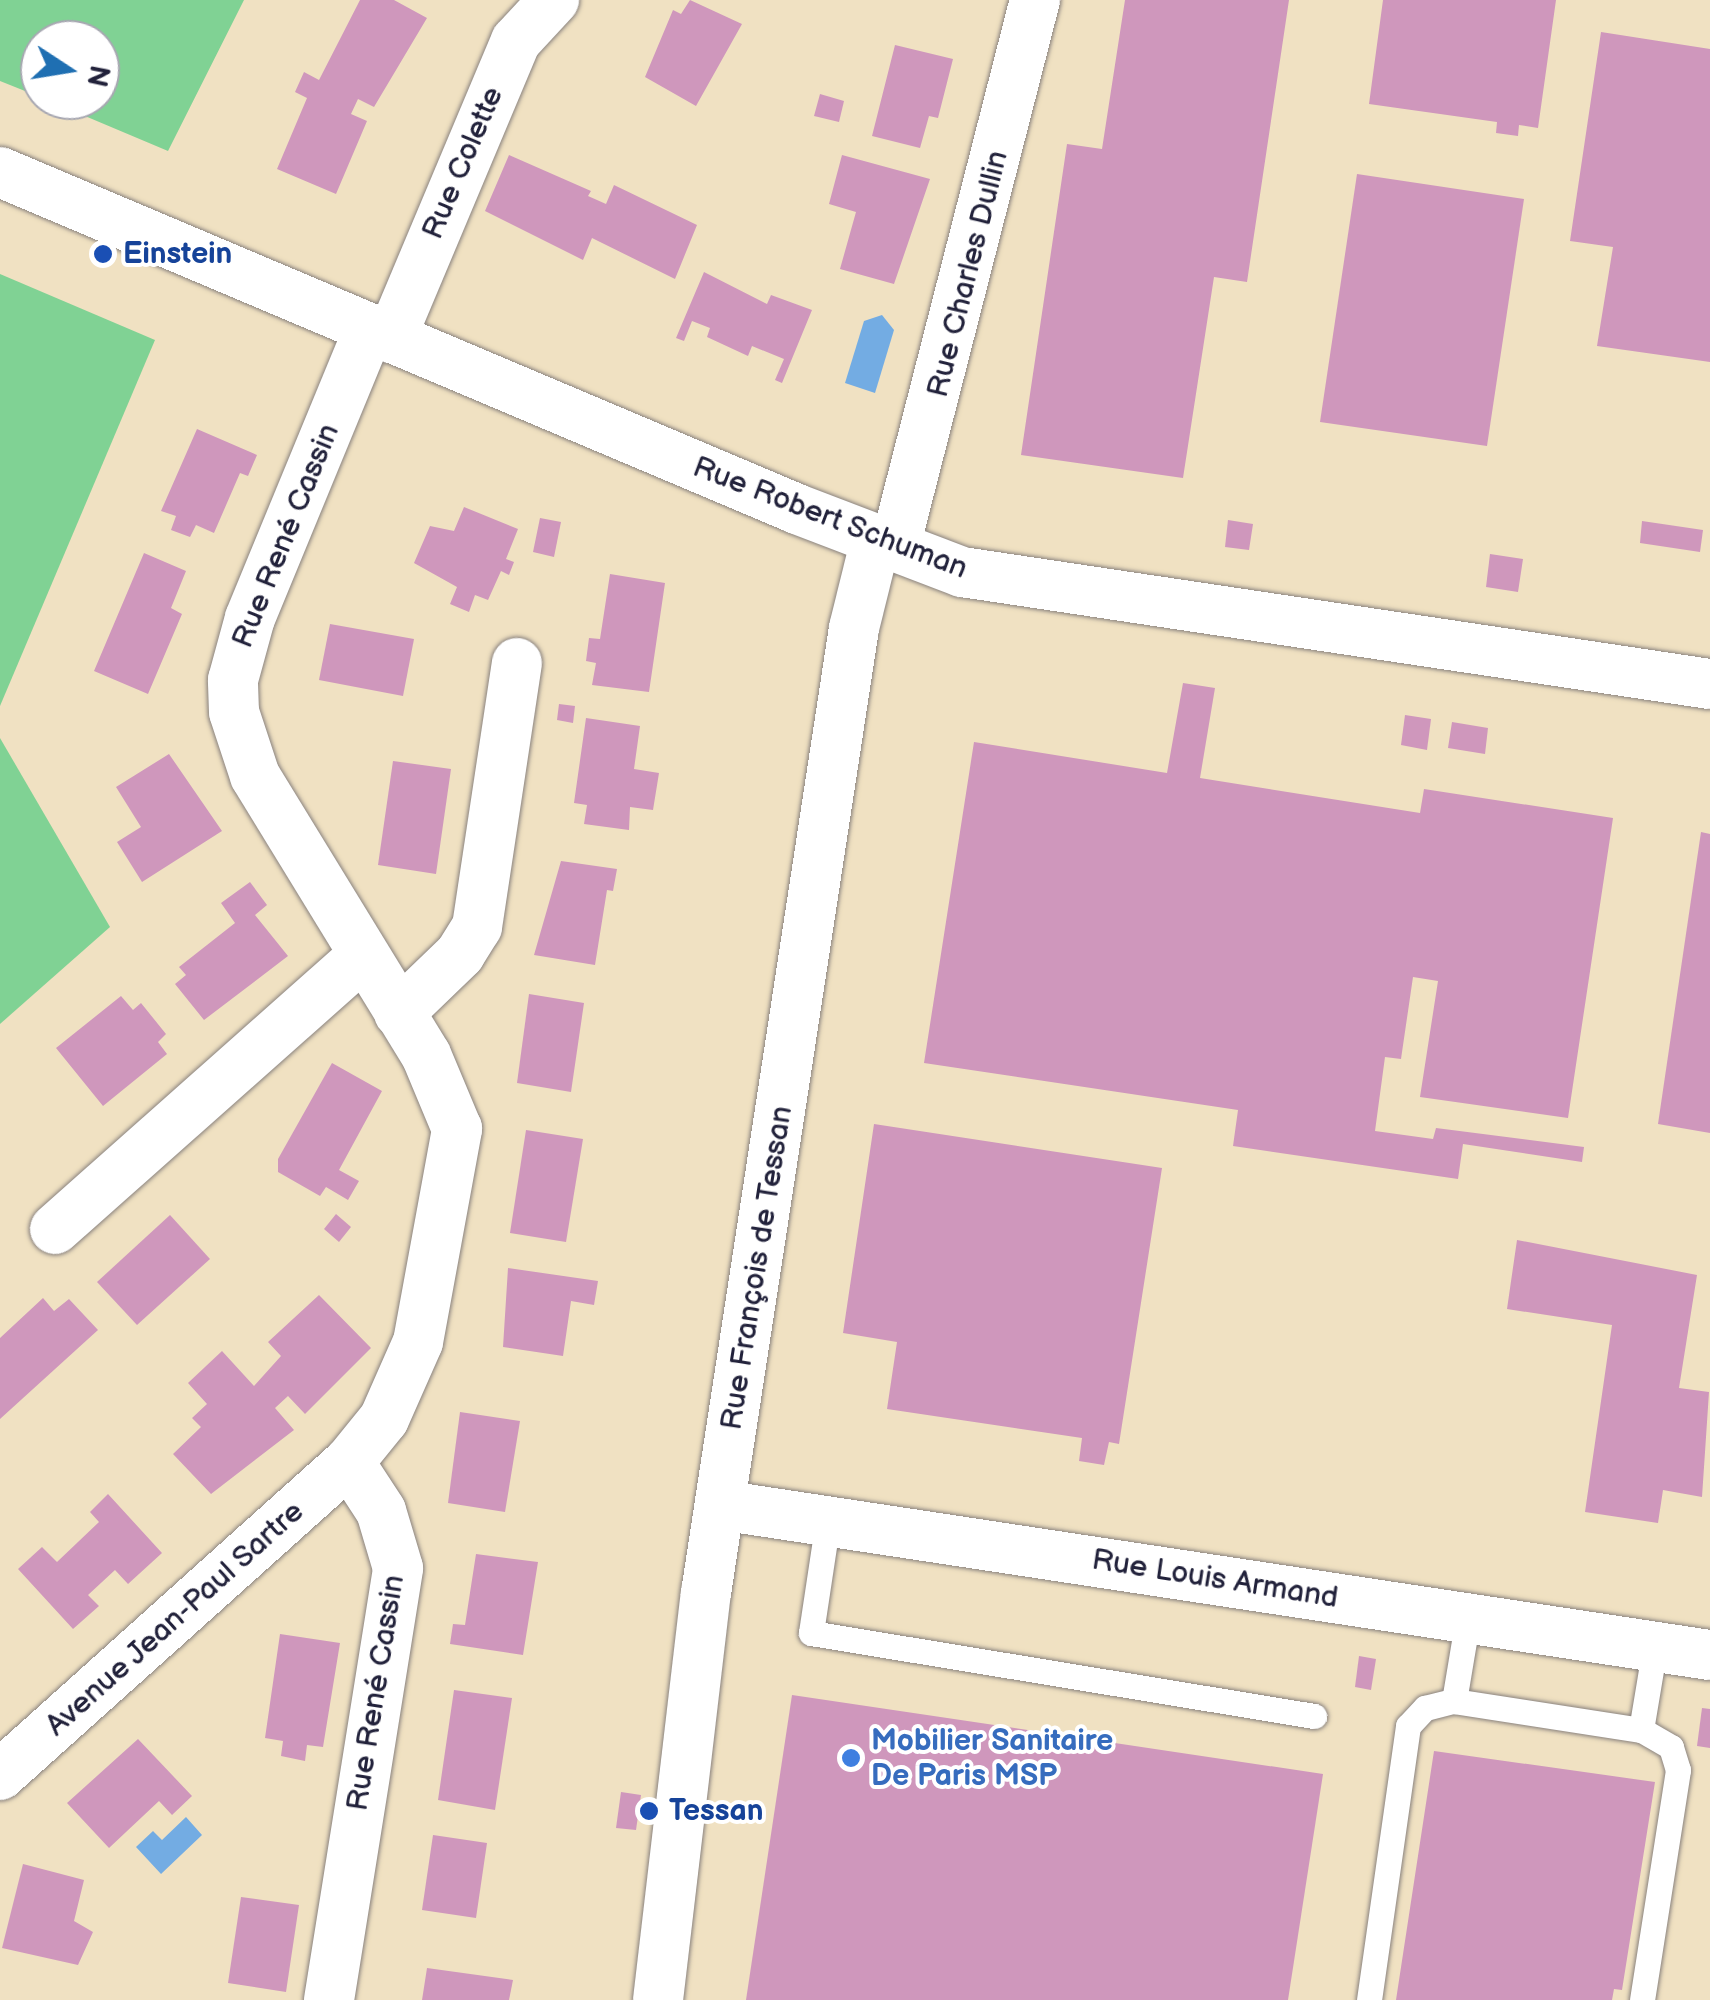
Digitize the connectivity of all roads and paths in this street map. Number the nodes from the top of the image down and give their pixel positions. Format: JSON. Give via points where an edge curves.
{"nodes":[{"id":1,"x":554,"y":0,"type":"edge"},
{"id":2,"x":1035,"y":0,"type":"edge"},
{"id":3,"x":0,"y":172,"type":"edge"},
{"id":4,"x":380,"y":334,"type":"junction"},
{"id":5,"x":886,"y":543,"type":"junction"},
{"id":6,"x":517,"y":664,"type":"dead end"},
{"id":7,"x":1710,"y":684,"type":"edge"},
{"id":8,"x":363,"y":956,"type":"junction"},
{"id":9,"x":399,"y":1013,"type":"junction"},
{"id":10,"x":55,"y":1229,"type":"dead end"},
{"id":11,"x":349,"y":1462,"type":"junction"},
{"id":12,"x":720,"y":1505,"type":"junction"},
{"id":13,"x":828,"y":1520,"type":"junction"},
{"id":14,"x":1468,"y":1617,"type":"junction"},
{"id":15,"x":1655,"y":1646,"type":"junction"},
{"id":16,"x":1710,"y":1654,"type":"edge"},
{"id":17,"x":1454,"y":1701,"type":"junction"},
{"id":18,"x":1314,"y":1716,"type":"dead end"},
{"id":19,"x":1641,"y":1730,"type":"junction"},
{"id":20,"x":0,"y":1775,"type":"edge"},
{"id":21,"x":328,"y":2000,"type":"edge"},
{"id":22,"x":658,"y":2000,"type":"edge"},
{"id":23,"x":1369,"y":2000,"type":"edge"},
{"id":24,"x":1642,"y":2000,"type":"edge"}],
"edges":[{"from":1,"to":4,"type":"street","name":"Rue Colette","via":[[516,40]]},
{"from":2,"to":5,"type":"street","name":"Rue Charles Dullin"},
{"from":3,"to":4,"type":"street","name":"Rue Robert Schuman"},
{"from":4,"to":5,"type":"street","name":"Rue Robert Schuman"},
{"from":4,"to":8,"type":"street","name":"Rue René Cassin","via":[[250,618],[232,680],[234,712],[255,776]]},
{"from":5,"to":7,"type":"street","name":"Rue Robert Schuman","via":[[995,578]]},
{"from":5,"to":12,"type":"street","name":"Rue François de Tessan","via":[[854,628]]},
{"from":6,"to":9,"type":"street","via":[[477,927],[460,954]]},
{"from":8,"to":9,"type":"street","name":"Rue René Cassin"},
{"from":8,"to":10,"type":"street"},
{"from":9,"to":11,"type":"street","name":"Rue René Cassin","via":[[426,1055],[457,1129],[409,1373]]},
{"from":11,"to":20,"type":"street","name":"Avenue Jean-Paul Sartre"},
{"from":11,"to":21,"type":"street","name":"Rue René Cassin","via":[[381,1511],[398,1568]]},
{"from":12,"to":13,"type":"street","name":"Rue Louis Armand"},
{"from":12,"to":22,"type":"street","name":"Rue François de Tessan"},
{"from":13,"to":14,"type":"street","name":"Rue Louis Armand"},
{"from":13,"to":18,"type":"lane","via":[[811,1633]]},
{"from":14,"to":15,"type":"street","name":"Rue Louis Armand"},
{"from":14,"to":17,"type":"lane"},
{"from":15,"to":16,"type":"street","name":"Rue Louis Armand"},
{"from":15,"to":19,"type":"lane"},
{"from":17,"to":19,"type":"lane"},
{"from":17,"to":23,"type":"lane","via":[[1425,1708],[1408,1726]]},
{"from":19,"to":24,"type":"lane","via":[[1670,1746],[1678,1770]]}]}
